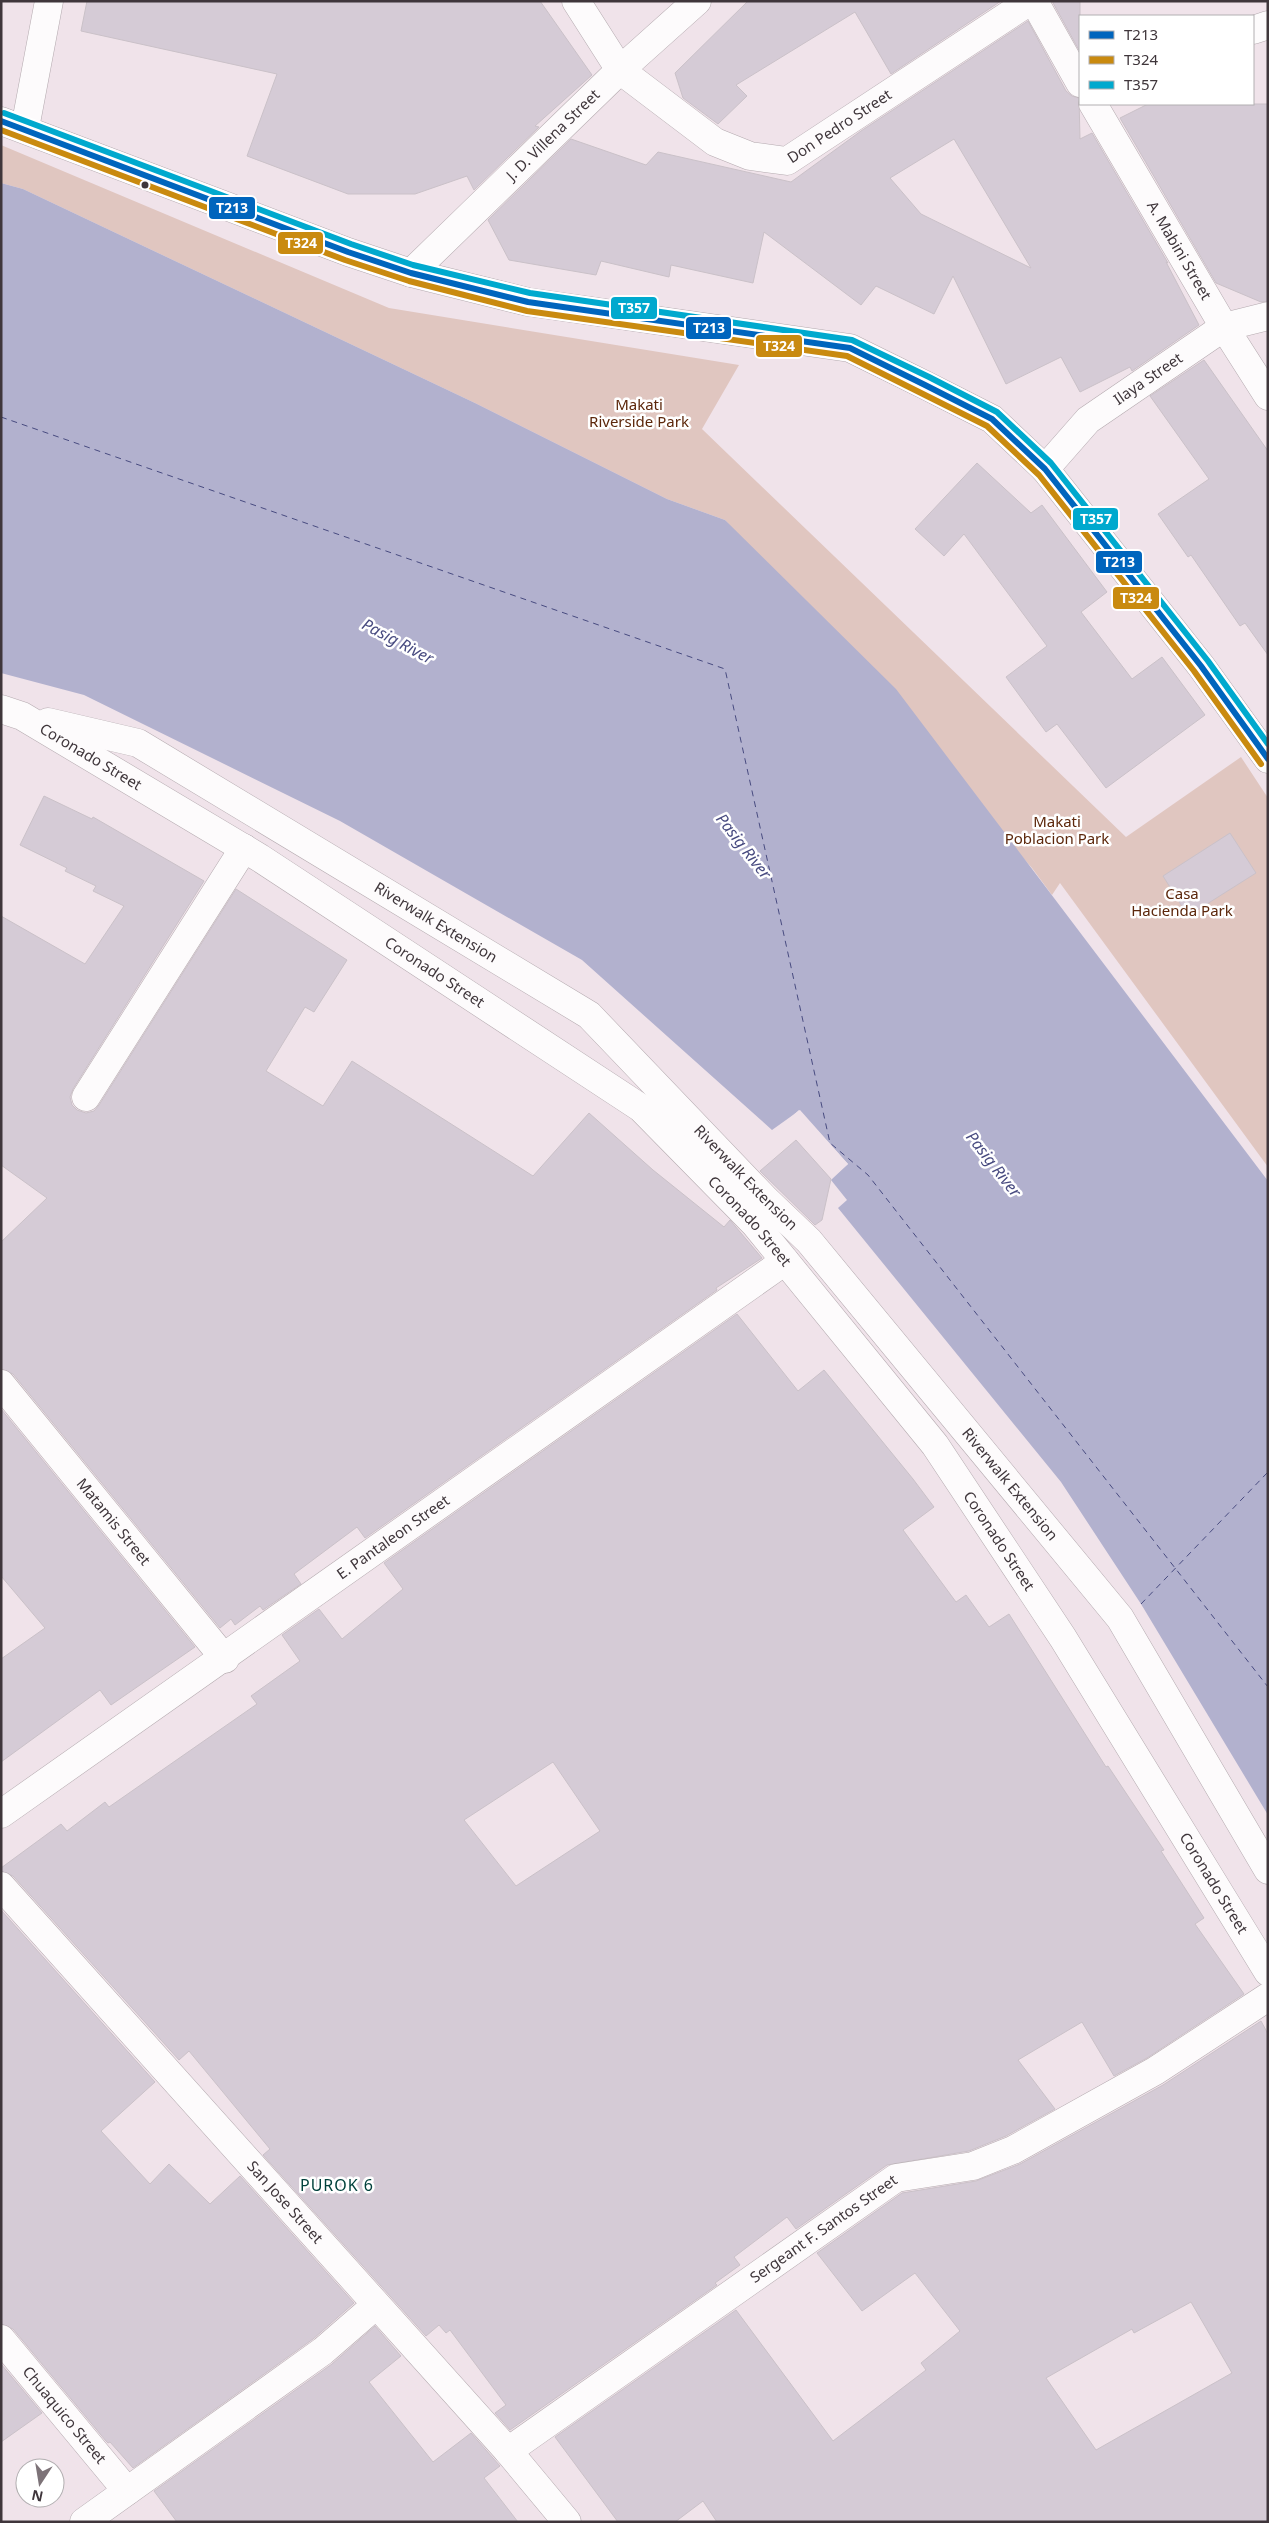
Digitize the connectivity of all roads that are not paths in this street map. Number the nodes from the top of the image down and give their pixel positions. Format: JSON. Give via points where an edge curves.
{"nodes":[{"id":1,"x":48,"y":1,"type":"edge"},
{"id":2,"x":576,"y":1,"type":"edge"},
{"id":3,"x":697,"y":1,"type":"edge"},
{"id":4,"x":1030,"y":1,"type":"edge"},
{"id":5,"x":1034,"y":1,"type":"edge"},
{"id":6,"x":1268,"y":26,"type":"edge"},
{"id":7,"x":1254,"y":30,"type":"edge"},
{"id":8,"x":620,"y":70,"type":"junction"},
{"id":9,"x":1079,"y":79,"type":"edge"},
{"id":10,"x":1094,"y":105,"type":"edge"},
{"id":11,"x":13,"y":124,"type":"edge"},
{"id":12,"x":412,"y":273,"type":"junction"},
{"id":13,"x":1268,"y":316,"type":"edge"},
{"id":14,"x":1224,"y":327,"type":"junction"},
{"id":15,"x":1268,"y":396,"type":"edge"},
{"id":16,"x":1045,"y":469,"type":"junction"},
{"id":17,"x":12,"y":713,"type":"edge"},
{"id":18,"x":1268,"y":758,"type":"edge"},
{"id":19,"x":244,"y":848,"type":"junction"},
{"id":20,"x":86,"y":1097,"type":"dead end"},
{"id":21,"x":786,"y":1261,"type":"junction"},
{"id":22,"x":1,"y":1384,"type":"edge"},
{"id":23,"x":224,"y":1659,"type":"junction"},
{"id":24,"x":1,"y":1814,"type":"edge"},
{"id":25,"x":1268,"y":1870,"type":"edge"},
{"id":26,"x":1,"y":1886,"type":"edge"},
{"id":27,"x":1268,"y":1972,"type":"edge"},
{"id":28,"x":1268,"y":1997,"type":"edge"},
{"id":29,"x":376,"y":2305,"type":"junction"},
{"id":30,"x":1,"y":2339,"type":"edge"},
{"id":31,"x":508,"y":2451,"type":"junction"},
{"id":32,"x":127,"y":2491,"type":"junction"},
{"id":33,"x":84,"y":2522,"type":"edge"},
{"id":34,"x":567,"y":2522,"type":"edge"}],
"edges":[{"from":1,"to":11,"type":"street"},
{"from":2,"to":8,"type":"street"},
{"from":3,"to":8,"type":"street","name":"J. D. Villena Street"},
{"from":4,"to":8,"type":"street","name":"Don Pedro Street","via":[[787,161],[750,156],[715,142]]},
{"from":5,"to":9,"type":"street"},
{"from":6,"to":7,"type":"street"},
{"from":8,"to":12,"type":"street","name":"J. D. Villena Street"},
{"from":10,"to":14,"type":"street","name":"A. Mabini Street"},
{"from":11,"to":12,"type":"street","via":[[348,252]]},
{"from":12,"to":16,"type":"street","via":[[528,302],[850,348],[992,419]]},
{"from":13,"to":14,"type":"street","name":"Ilaya Street"},
{"from":14,"to":15,"type":"street","name":"A. Mabini Street"},
{"from":14,"to":16,"type":"street","name":"Ilaya Street","via":[[1088,420]]},
{"from":16,"to":18,"type":"street","via":[[1201,666]]},
{"from":17,"to":19,"type":"street","name":"Coronado Street"},
{"from":17,"to":25,"type":"street","name":"Riverwalk Extension","via":[[138,743],[589,1015],[766,1200],[809,1240],[1120,1618]]},
{"from":19,"to":20,"type":"street"},
{"from":19,"to":21,"type":"street","name":"Coronado Street","via":[[641,1108],[756,1224]]},
{"from":21,"to":23,"type":"street","name":"E. Pantaleon Street"},
{"from":21,"to":27,"type":"street","name":"Coronado Street","via":[[935,1445],[1063,1638]]},
{"from":22,"to":23,"type":"street","name":"Matamis Street"},
{"from":23,"to":24,"type":"street","name":"E. Pantaleon Street"},
{"from":26,"to":29,"type":"street","name":"San Jose Street"},
{"from":28,"to":31,"type":"street","name":"Sergeant F. Santos Street","via":[[1154,2071],[1013,2150],[973,2166],[896,2178]]},
{"from":29,"to":31,"type":"street","name":"San Jose Street"},
{"from":29,"to":32,"type":"street","via":[[323,2351]]},
{"from":30,"to":32,"type":"street","name":"Chuaquico Street"},
{"from":31,"to":34,"type":"street","name":"San Jose Street"},
{"from":32,"to":33,"type":"street"}]}
